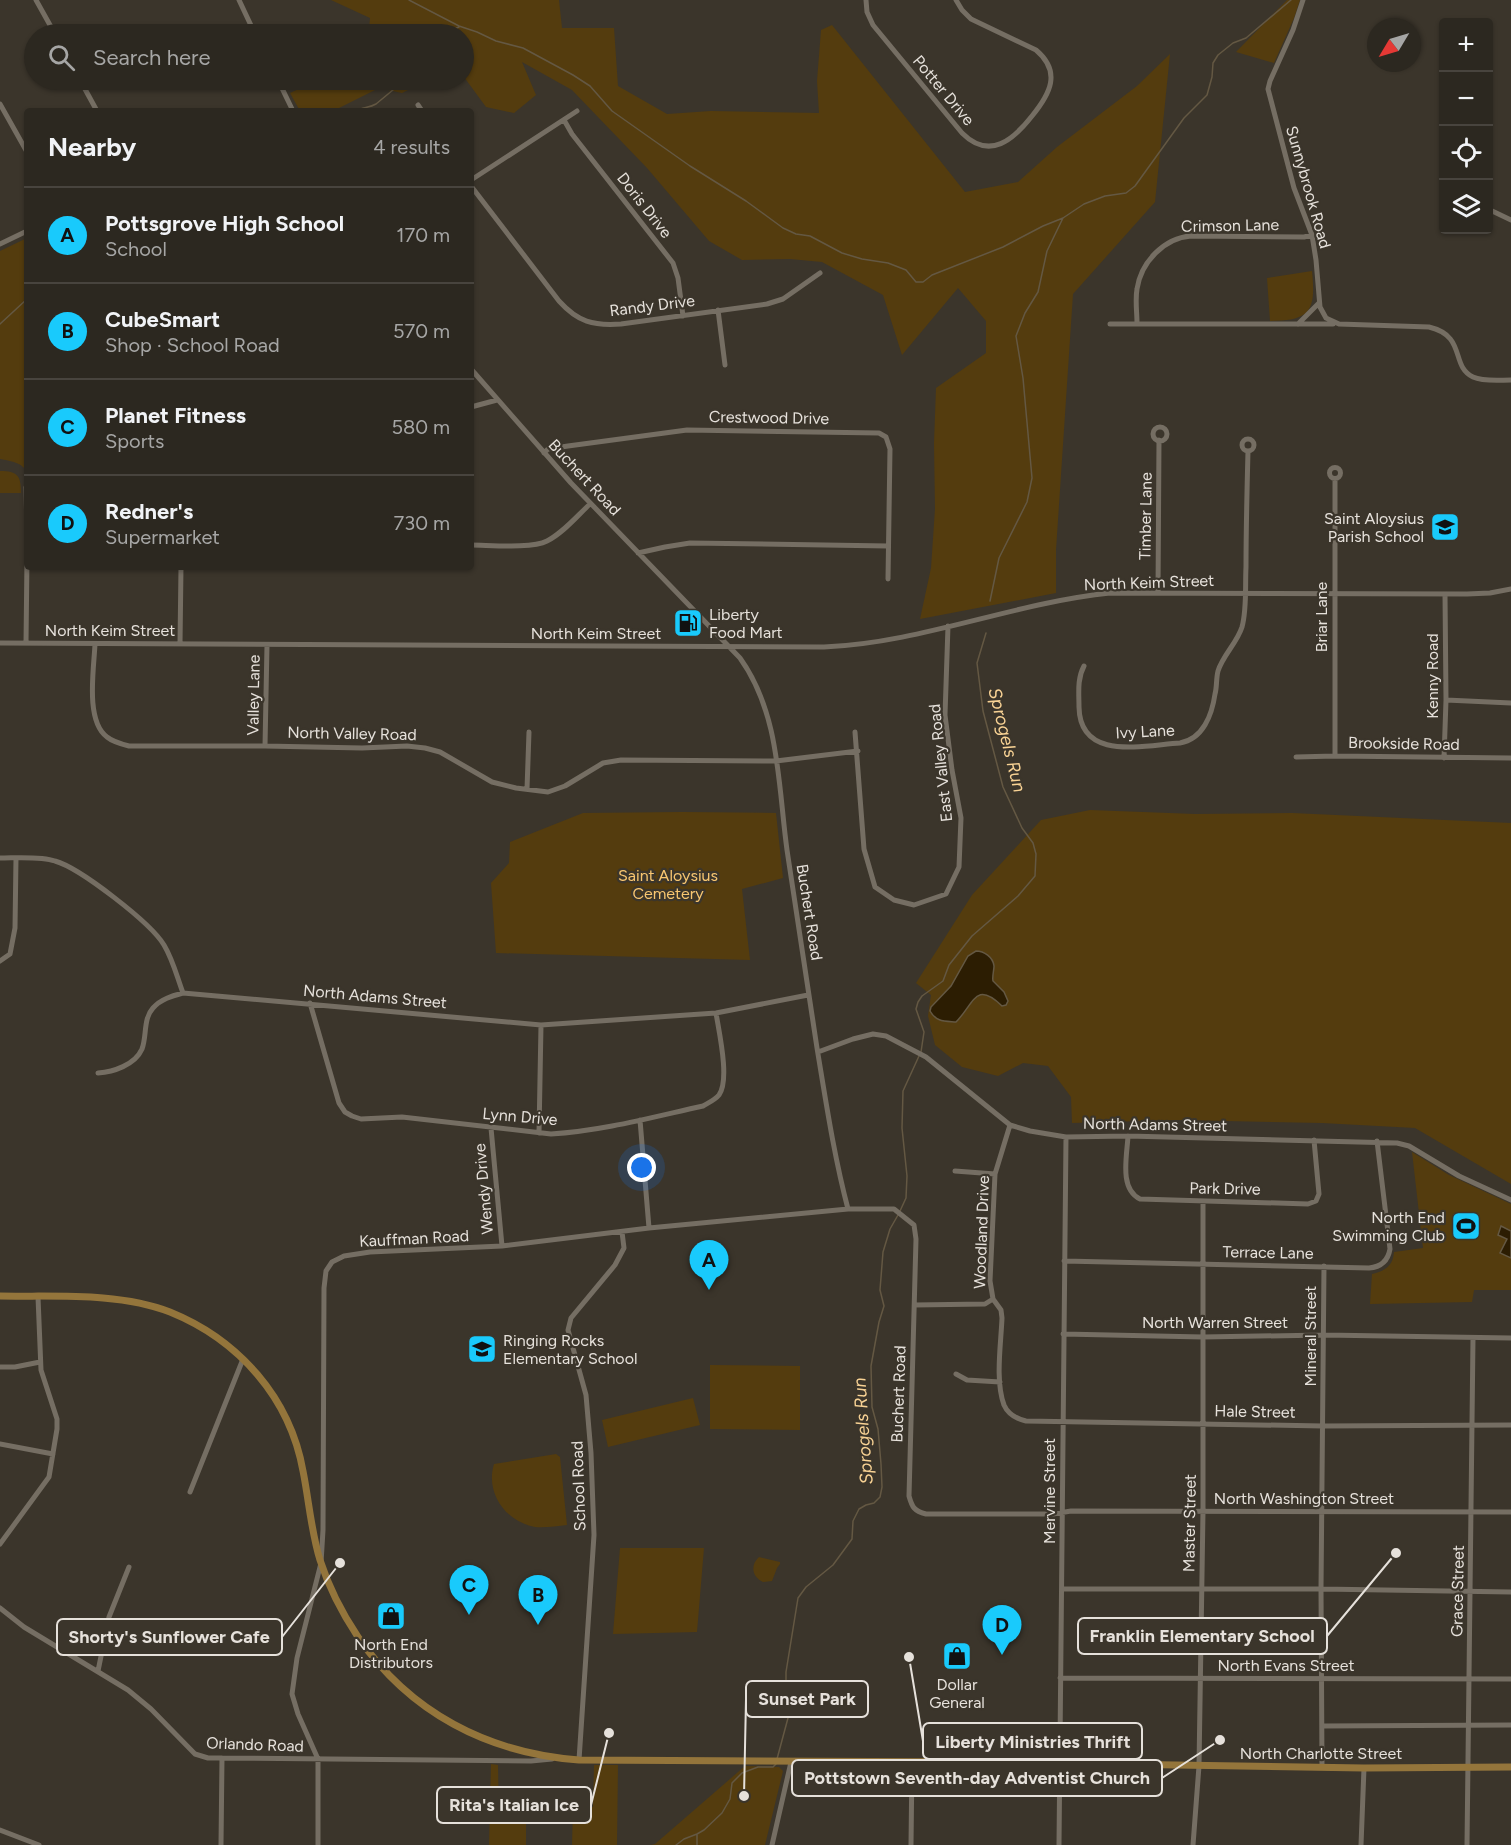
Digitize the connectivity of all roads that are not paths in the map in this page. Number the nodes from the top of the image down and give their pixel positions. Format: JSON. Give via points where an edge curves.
{"nodes":[{"id":1,"x":36,"y":0,"type":"edge"},
{"id":2,"x":239,"y":0,"type":"edge"},
{"id":3,"x":866,"y":0,"type":"edge"},
{"id":4,"x":956,"y":0,"type":"edge"},
{"id":5,"x":1303,"y":0,"type":"edge"},
{"id":6,"x":49,"y":24,"type":"edge"},
{"id":7,"x":250,"y":24,"type":"edge"},
{"id":8,"x":85,"y":90,"type":"edge"},
{"id":9,"x":283,"y":90,"type":"edge"},
{"id":10,"x":0,"y":104,"type":"edge"},
{"id":11,"x":95,"y":108,"type":"edge"},
{"id":12,"x":292,"y":108,"type":"edge"},
{"id":13,"x":577,"y":111,"type":"dead end"},
{"id":14,"x":564,"y":120,"type":"junction"},
{"id":15,"x":24,"y":147,"type":"edge"},
{"id":16,"x":474,"y":178,"type":"edge"},
{"id":17,"x":474,"y":190,"type":"edge"},
{"id":18,"x":1493,"y":211,"type":"edge"},
{"id":19,"x":1511,"y":220,"type":"edge"},
{"id":20,"x":24,"y":232,"type":"edge"},
{"id":21,"x":1312,"y":235,"type":"junction"},
{"id":22,"x":0,"y":244,"type":"edge"},
{"id":23,"x":820,"y":273,"type":"dead end"},
{"id":24,"x":1319,"y":303,"type":"junction"},
{"id":25,"x":718,"y":310,"type":"junction"},
{"id":26,"x":683,"y":316,"type":"junction"},
{"id":27,"x":1137,"y":323,"type":"junction"},
{"id":28,"x":1336,"y":323,"type":"junction"},
{"id":29,"x":1110,"y":324,"type":"dead end"},
{"id":30,"x":1298,"y":324,"type":"junction"},
{"id":31,"x":725,"y":365,"type":"dead end"},
{"id":32,"x":474,"y":373,"type":"edge"},
{"id":33,"x":1511,"y":380,"type":"edge"},
{"id":34,"x":497,"y":400,"type":"junction"},
{"id":35,"x":474,"y":406,"type":"edge"},
{"id":36,"x":1159,"y":440,"type":"dead end"},
{"id":37,"x":1248,"y":451,"type":"dead end"},
{"id":38,"x":544,"y":453,"type":"junction"},
{"id":39,"x":1335,"y":479,"type":"dead end"},
{"id":40,"x":591,"y":504,"type":"junction"},
{"id":41,"x":474,"y":545,"type":"edge"},
{"id":42,"x":888,"y":546,"type":"junction"},
{"id":43,"x":638,"y":553,"type":"junction"},
{"id":44,"x":27,"y":570,"type":"edge"},
{"id":45,"x":181,"y":570,"type":"edge"},
{"id":46,"x":888,"y":579,"type":"dead end"},
{"id":47,"x":1511,"y":590,"type":"edge"},
{"id":48,"x":1158,"y":593,"type":"junction"},
{"id":49,"x":1245,"y":593,"type":"junction"},
{"id":50,"x":1334,"y":593,"type":"junction"},
{"id":51,"x":1445,"y":594,"type":"junction"},
{"id":52,"x":948,"y":626,"type":"junction"},
{"id":53,"x":0,"y":643,"type":"edge"},
{"id":54,"x":26,"y":643,"type":"junction"},
{"id":55,"x":95,"y":644,"type":"junction"},
{"id":56,"x":180,"y":644,"type":"junction"},
{"id":57,"x":267,"y":645,"type":"junction"},
{"id":58,"x":730,"y":647,"type":"junction"},
{"id":59,"x":1084,"y":666,"type":"dead end"},
{"id":60,"x":1446,"y":700,"type":"junction"},
{"id":61,"x":1511,"y":703,"type":"edge"},
{"id":62,"x":529,"y":732,"type":"dead end"},
{"id":63,"x":855,"y":732,"type":"dead end"},
{"id":64,"x":265,"y":746,"type":"junction"},
{"id":65,"x":858,"y":751,"type":"junction"},
{"id":66,"x":1335,"y":756,"type":"junction"},
{"id":67,"x":1296,"y":757,"type":"dead end"},
{"id":68,"x":1444,"y":758,"type":"junction"},
{"id":69,"x":1511,"y":758,"type":"edge"},
{"id":70,"x":776,"y":761,"type":"junction"},
{"id":71,"x":527,"y":789,"type":"junction"},
{"id":72,"x":0,"y":858,"type":"edge"},
{"id":73,"x":16,"y":858,"type":"junction"},
{"id":74,"x":0,"y":961,"type":"edge"},
{"id":75,"x":183,"y":993,"type":"junction"},
{"id":76,"x":808,"y":995,"type":"junction"},
{"id":77,"x":310,"y":1004,"type":"junction"},
{"id":78,"x":716,"y":1013,"type":"junction"},
{"id":79,"x":541,"y":1025,"type":"junction"},
{"id":80,"x":818,"y":1052,"type":"junction"},
{"id":81,"x":98,"y":1073,"type":"dead end"},
{"id":82,"x":640,"y":1120,"type":"junction"},
{"id":83,"x":1010,"y":1125,"type":"junction"},
{"id":84,"x":491,"y":1128,"type":"junction"},
{"id":85,"x":539,"y":1133,"type":"junction"},
{"id":86,"x":1128,"y":1136,"type":"junction"},
{"id":87,"x":1066,"y":1137,"type":"junction"},
{"id":88,"x":1314,"y":1140,"type":"junction"},
{"id":89,"x":1377,"y":1142,"type":"junction"},
{"id":90,"x":955,"y":1171,"type":"dead end"},
{"id":91,"x":995,"y":1174,"type":"junction"},
{"id":92,"x":1511,"y":1200,"type":"edge"},
{"id":93,"x":1203,"y":1201,"type":"junction"},
{"id":94,"x":848,"y":1209,"type":"junction"},
{"id":95,"x":649,"y":1228,"type":"junction"},
{"id":96,"x":622,"y":1232,"type":"junction"},
{"id":97,"x":502,"y":1246,"type":"junction"},
{"id":98,"x":1064,"y":1261,"type":"junction"},
{"id":99,"x":1202,"y":1264,"type":"junction"},
{"id":100,"x":1324,"y":1266,"type":"junction"},
{"id":101,"x":0,"y":1296,"type":"edge"},
{"id":102,"x":38,"y":1297,"type":"junction"},
{"id":103,"x":993,"y":1299,"type":"junction"},
{"id":104,"x":914,"y":1305,"type":"junction"},
{"id":105,"x":1063,"y":1334,"type":"junction"},
{"id":106,"x":1324,"y":1335,"type":"junction"},
{"id":107,"x":1203,"y":1337,"type":"junction"},
{"id":108,"x":1473,"y":1338,"type":"junction"},
{"id":109,"x":1511,"y":1338,"type":"edge"},
{"id":110,"x":243,"y":1359,"type":"junction"},
{"id":111,"x":40,"y":1362,"type":"junction"},
{"id":112,"x":0,"y":1367,"type":"edge"},
{"id":113,"x":956,"y":1374,"type":"dead end"},
{"id":114,"x":1000,"y":1382,"type":"junction"},
{"id":115,"x":1063,"y":1422,"type":"junction"},
{"id":116,"x":1203,"y":1424,"type":"junction"},
{"id":117,"x":1471,"y":1425,"type":"junction"},
{"id":118,"x":1511,"y":1425,"type":"edge"},
{"id":119,"x":1323,"y":1426,"type":"junction"},
{"id":120,"x":0,"y":1444,"type":"edge"},
{"id":121,"x":53,"y":1454,"type":"junction"},
{"id":122,"x":190,"y":1492,"type":"dead end"},
{"id":123,"x":1203,"y":1511,"type":"junction"},
{"id":124,"x":1472,"y":1511,"type":"junction"},
{"id":125,"x":917,"y":1512,"type":"joint"},
{"id":126,"x":1062,"y":1512,"type":"junction"},
{"id":127,"x":1511,"y":1512,"type":"edge"},
{"id":128,"x":1323,"y":1513,"type":"junction"},
{"id":129,"x":0,"y":1544,"type":"edge"},
{"id":130,"x":321,"y":1563,"type":"junction"},
{"id":131,"x":129,"y":1567,"type":"dead end"},
{"id":132,"x":1201,"y":1588,"type":"junction"},
{"id":133,"x":1062,"y":1589,"type":"junction"},
{"id":134,"x":1322,"y":1589,"type":"junction"},
{"id":135,"x":1470,"y":1592,"type":"junction"},
{"id":136,"x":1511,"y":1592,"type":"edge"},
{"id":137,"x":0,"y":1608,"type":"edge"},
{"id":138,"x":98,"y":1671,"type":"junction"},
{"id":139,"x":1322,"y":1677,"type":"junction"},
{"id":140,"x":1060,"y":1678,"type":"junction"},
{"id":141,"x":1470,"y":1678,"type":"junction"},
{"id":142,"x":1199,"y":1679,"type":"junction"},
{"id":143,"x":1511,"y":1679,"type":"edge"},
{"id":144,"x":1468,"y":1724,"type":"junction"},
{"id":145,"x":1511,"y":1725,"type":"edge"},
{"id":146,"x":1323,"y":1726,"type":"junction"},
{"id":147,"x":222,"y":1758,"type":"junction"},
{"id":148,"x":560,"y":1758,"type":"junction"},
{"id":149,"x":318,"y":1759,"type":"junction"},
{"id":150,"x":579,"y":1760,"type":"junction"},
{"id":151,"x":791,"y":1762,"type":"junction"},
{"id":152,"x":912,"y":1762,"type":"junction"},
{"id":153,"x":1060,"y":1764,"type":"junction"},
{"id":154,"x":1199,"y":1766,"type":"junction"},
{"id":155,"x":1468,"y":1766,"type":"junction"},
{"id":156,"x":1322,"y":1767,"type":"junction"},
{"id":157,"x":1511,"y":1767,"type":"edge"},
{"id":158,"x":1364,"y":1768,"type":"junction"},
{"id":159,"x":0,"y":1830,"type":"edge"},
{"id":160,"x":39,"y":1845,"type":"edge"},
{"id":161,"x":221,"y":1845,"type":"edge"},
{"id":162,"x":318,"y":1845,"type":"edge"},
{"id":163,"x":772,"y":1845,"type":"edge"},
{"id":164,"x":911,"y":1845,"type":"edge"},
{"id":165,"x":1059,"y":1845,"type":"edge"},
{"id":166,"x":1192,"y":1845,"type":"edge"},
{"id":167,"x":1361,"y":1845,"type":"edge"},
{"id":168,"x":1467,"y":1845,"type":"edge"}],
"edges":[{"from":1,"to":6,"type":"street"},
{"from":2,"to":7,"type":"street"},
{"from":3,"to":4,"type":"street","name":"Potter Drive","via":[[873,25],[962,133],[974,142],[997,145],[1016,135],[1044,101],[1050,88],[1050,70],[1046,60],[1031,46],[971,19]]},
{"from":5,"to":21,"type":"street","name":"Sunnybrook Road","via":[[1268,89],[1294,188]]},
{"from":8,"to":11,"type":"street"},
{"from":9,"to":12,"type":"street"},
{"from":10,"to":15,"type":"street"},
{"from":13,"to":14,"type":"street"},
{"from":14,"to":16,"type":"street"},
{"from":14,"to":26,"type":"street","name":"Doris Drive","via":[[673,263]]},
{"from":17,"to":26,"type":"street","name":"Randy Drive","via":[[559,301],[578,318],[602,325]]},
{"from":18,"to":19,"type":"street"},
{"from":20,"to":22,"type":"street"},
{"from":21,"to":24,"type":"street","name":"Sunnybrook Road"},
{"from":21,"to":27,"type":"street","name":"Crimson Lane","via":[[1191,236],[1171,241],[1155,253],[1139,282]]},
{"from":23,"to":25,"type":"street","name":"Randy Drive","via":[[776,302]]},
{"from":24,"to":28,"type":"street","via":[[1324,316]]},
{"from":24,"to":30,"type":"street"},
{"from":25,"to":26,"type":"street","name":"Randy Drive"},
{"from":25,"to":31,"type":"street"},
{"from":27,"to":29,"type":"street"},
{"from":27,"to":30,"type":"street"},
{"from":28,"to":30,"type":"street"},
{"from":28,"to":33,"type":"street","via":[[1434,328],[1452,340],[1463,366],[1472,376]]},
{"from":32,"to":34,"type":"street","name":"Buchert Road"},
{"from":34,"to":35,"type":"street"},
{"from":34,"to":38,"type":"street","name":"Buchert Road"},
{"from":36,"to":48,"type":"street","name":"Timber Lane"},
{"from":37,"to":49,"type":"street","name":"Ivy Lane"},
{"from":38,"to":40,"type":"street","name":"Buchert Road"},
{"from":38,"to":42,"type":"street","name":"Crestwood Drive","via":[[548,449],[687,430],[879,433],[886,437],[890,449]]},
{"from":39,"to":50,"type":"street","name":"Briar Lane"},
{"from":40,"to":41,"type":"street","via":[[544,543]]},
{"from":40,"to":43,"type":"street","name":"Buchert Road"},
{"from":42,"to":43,"type":"street","via":[[690,543]]},
{"from":42,"to":46,"type":"street","name":"Crestwood Drive"},
{"from":43,"to":58,"type":"street","name":"Buchert Road"},
{"from":44,"to":54,"type":"street"},
{"from":45,"to":56,"type":"street"},
{"from":47,"to":51,"type":"street","name":"North Keim Street"},
{"from":48,"to":49,"type":"street","name":"North Keim Street"},
{"from":48,"to":52,"type":"street","name":"North Keim Street","via":[[1085,596]]},
{"from":49,"to":50,"type":"street","name":"North Keim Street"},
{"from":49,"to":59,"type":"street","name":"Ivy Lane","via":[[1242,625],[1217,674],[1213,707],[1199,734],[1185,742],[1116,747],[1092,738],[1079,717],[1078,680]]},
{"from":50,"to":51,"type":"street","name":"North Keim Street"},
{"from":50,"to":66,"type":"street","name":"Briar Lane"},
{"from":51,"to":60,"type":"street","name":"Kenny Road"},
{"from":52,"to":58,"type":"street","name":"North Keim Street","via":[[839,646]]},
{"from":52,"to":65,"type":"street","name":"East Valley Road","via":[[945,715],[961,818],[959,867],[946,894],[914,905],[894,900],[875,887],[864,849]]},
{"from":53,"to":54,"type":"street","name":"North Keim Street"},
{"from":54,"to":55,"type":"street","name":"North Keim Street"},
{"from":55,"to":56,"type":"street","name":"North Keim Street"},
{"from":55,"to":64,"type":"street","name":"North Valley Road","via":[[94,714],[98,726],[117,743]]},
{"from":56,"to":57,"type":"street","name":"North Keim Street"},
{"from":57,"to":58,"type":"street","name":"North Keim Street"},
{"from":57,"to":64,"type":"street","name":"Valley Lane"},
{"from":58,"to":70,"type":"street","name":"Buchert Road","via":[[746,666],[764,706]]},
{"from":60,"to":61,"type":"street"},
{"from":60,"to":68,"type":"street","name":"Kenny Road"},
{"from":62,"to":71,"type":"street"},
{"from":63,"to":65,"type":"street"},
{"from":64,"to":71,"type":"street","name":"North Valley Road","via":[[425,748],[440,752],[492,782]]},
{"from":65,"to":70,"type":"street","name":"North Valley Road"},
{"from":66,"to":67,"type":"street","name":"Brookside Road"},
{"from":66,"to":68,"type":"street","name":"Brookside Road"},
{"from":68,"to":69,"type":"street","name":"Brookside Road"},
{"from":70,"to":71,"type":"street","name":"North Valley Road","via":[[621,760],[603,763],[548,792]]},
{"from":70,"to":76,"type":"street","name":"Buchert Road"},
{"from":72,"to":73,"type":"street"},
{"from":73,"to":74,"type":"street","via":[[15,928],[10,954]]},
{"from":73,"to":75,"type":"street","via":[[54,860],[74,868],[140,919],[164,945]]},
{"from":75,"to":77,"type":"street","name":"North Adams Street"},
{"from":75,"to":81,"type":"street","via":[[166,998],[153,1008],[136,1058],[118,1069]]},
{"from":76,"to":78,"type":"street","name":"North Adams Street"},
{"from":76,"to":80,"type":"street","name":"Buchert Road"},
{"from":77,"to":79,"type":"street","name":"North Adams Street"},
{"from":77,"to":84,"type":"street","name":"Lynn Drive","via":[[345,1112],[361,1119],[402,1117]]},
{"from":78,"to":79,"type":"street","name":"North Adams Street"},
{"from":78,"to":82,"type":"street","name":"Lynn Drive","via":[[723,1070],[719,1095],[703,1106]]},
{"from":79,"to":85,"type":"street"},
{"from":80,"to":83,"type":"street","name":"North Adams Street","via":[[853,1039],[886,1035],[926,1057]]},
{"from":80,"to":94,"type":"street","name":"Buchert Road"},
{"from":82,"to":85,"type":"street","name":"Lynn Drive","via":[[570,1133]]},
{"from":82,"to":95,"type":"street"},
{"from":83,"to":87,"type":"street","name":"North Adams Street"},
{"from":83,"to":91,"type":"street","name":"Woodland Drive"},
{"from":84,"to":85,"type":"street","name":"Lynn Drive"},
{"from":84,"to":97,"type":"street","name":"Wendy Drive"},
{"from":86,"to":87,"type":"street","name":"North Adams Street"},
{"from":86,"to":88,"type":"street","name":"North Adams Street"},
{"from":86,"to":93,"type":"street","name":"Park Drive","via":[[1126,1183],[1133,1195],[1146,1200]]},
{"from":87,"to":98,"type":"street","name":"Mervine Street"},
{"from":88,"to":89,"type":"street","name":"North Adams Street"},
{"from":88,"to":93,"type":"street","name":"Park Drive","via":[[1319,1190],[1312,1203]]},
{"from":89,"to":92,"type":"street","name":"North Adams Street","via":[[1406,1145]]},
{"from":89,"to":100,"type":"street","name":"Terrace Lane","via":[[1389,1255],[1374,1268]]},
{"from":90,"to":91,"type":"street"},
{"from":91,"to":103,"type":"street","name":"Woodland Drive","via":[[990,1281]]},
{"from":93,"to":99,"type":"street","name":"Master Street"},
{"from":94,"to":95,"type":"street","name":"Kauffman Road"},
{"from":94,"to":104,"type":"street","name":"Buchert Road","via":[[896,1211],[914,1224]]},
{"from":95,"to":96,"type":"street","name":"Kauffman Road"},
{"from":96,"to":97,"type":"street","name":"Kauffman Road"},
{"from":96,"to":150,"type":"street","name":"School Road","via":[[624,1248],[615,1265],[571,1318],[568,1330],[586,1395],[594,1535]]},
{"from":97,"to":130,"type":"street","name":"Kauffman Road","via":[[370,1252],[344,1256],[332,1262],[326,1271]]},
{"from":98,"to":99,"type":"street","name":"Terrace Lane"},
{"from":98,"to":105,"type":"street","name":"Mervine Street"},
{"from":99,"to":100,"type":"street","name":"Terrace Lane"},
{"from":99,"to":107,"type":"street","name":"Master Street"},
{"from":100,"to":106,"type":"street","name":"Mineral Street"},
{"from":101,"to":102,"type":"main road"},
{"from":102,"to":110,"type":"main road","via":[[148,1305],[194,1323]]},
{"from":102,"to":111,"type":"street"},
{"from":103,"to":104,"type":"street","name":"Woodland Drive","via":[[985,1304]]},
{"from":103,"to":114,"type":"street","via":[[1002,1318]]},
{"from":104,"to":125,"type":"street","name":"Buchert Road","via":[[909,1496]]},
{"from":105,"to":107,"type":"street","name":"North Warren Street"},
{"from":105,"to":115,"type":"street","name":"Mervine Street"},
{"from":106,"to":107,"type":"street","name":"North Warren Street"},
{"from":106,"to":108,"type":"street","name":"North Warren Street"},
{"from":106,"to":119,"type":"street","name":"Mineral Street"},
{"from":107,"to":116,"type":"street","name":"Master Street"},
{"from":108,"to":109,"type":"street","name":"North Warren Street"},
{"from":108,"to":117,"type":"street","name":"Grace Street"},
{"from":110,"to":122,"type":"street"},
{"from":110,"to":130,"type":"main road","via":[[273,1394],[294,1436]]},
{"from":111,"to":112,"type":"street"},
{"from":111,"to":121,"type":"street","via":[[58,1424]]},
{"from":113,"to":114,"type":"street","via":[[967,1380]]},
{"from":114,"to":115,"type":"street","name":"Hale Street","via":[[1004,1406],[1017,1419]]},
{"from":115,"to":116,"type":"street","name":"Hale Street"},
{"from":115,"to":126,"type":"street","name":"Mervine Street"},
{"from":116,"to":119,"type":"street","name":"Hale Street"},
{"from":116,"to":123,"type":"street","name":"Master Street"},
{"from":117,"to":118,"type":"street","name":"Hale Street"},
{"from":117,"to":119,"type":"street","name":"Hale Street"},
{"from":117,"to":124,"type":"street","name":"Grace Street"},
{"from":119,"to":128,"type":"street","name":"Mineral Street"},
{"from":120,"to":121,"type":"street"},
{"from":121,"to":129,"type":"street","via":[[49,1477]]},
{"from":123,"to":126,"type":"street","name":"North Washington Street"},
{"from":123,"to":128,"type":"street","name":"North Washington Street"},
{"from":123,"to":132,"type":"street","name":"Master Street"},
{"from":124,"to":127,"type":"street","name":"North Washington Street"},
{"from":124,"to":128,"type":"street","name":"North Washington Street"},
{"from":124,"to":135,"type":"street","name":"Grace Street"},
{"from":125,"to":126,"type":"street","name":"North Washington Street"},
{"from":126,"to":133,"type":"street","name":"Mervine Street"},
{"from":128,"to":134,"type":"street","name":"Mineral Street"},
{"from":130,"to":148,"type":"main road","via":[[340,1609],[364,1645],[413,1697],[458,1727],[490,1742]]},
{"from":130,"to":149,"type":"street","name":"Kauffman Road","via":[[292,1694]]},
{"from":131,"to":138,"type":"street","via":[[110,1617]]},
{"from":132,"to":133,"type":"street"},
{"from":132,"to":134,"type":"street"},
{"from":132,"to":142,"type":"street","name":"Master Street"},
{"from":133,"to":140,"type":"street","name":"Mervine Street"},
{"from":134,"to":135,"type":"street"},
{"from":134,"to":139,"type":"street","name":"Mineral Street"},
{"from":135,"to":136,"type":"street"},
{"from":135,"to":141,"type":"street","name":"Grace Street"},
{"from":137,"to":138,"type":"street","name":"Orlando Road","via":[[24,1627]]},
{"from":138,"to":147,"type":"street","name":"Orlando Road","via":[[141,1700],[195,1754]]},
{"from":139,"to":141,"type":"street","name":"North Evans Street"},
{"from":139,"to":142,"type":"street","name":"North Evans Street"},
{"from":139,"to":146,"type":"street","name":"Mineral Street"},
{"from":140,"to":142,"type":"street","name":"North Evans Street"},
{"from":140,"to":153,"type":"street","name":"Mervine Street"},
{"from":141,"to":143,"type":"street","name":"North Evans Street"},
{"from":141,"to":144,"type":"street","name":"Grace Street"},
{"from":142,"to":154,"type":"street","name":"Master Street"},
{"from":144,"to":145,"type":"street"},
{"from":144,"to":146,"type":"street"},
{"from":144,"to":155,"type":"street","name":"Grace Street"},
{"from":146,"to":156,"type":"street","name":"Mineral Street"},
{"from":147,"to":149,"type":"street","name":"Orlando Road"},
{"from":147,"to":161,"type":"street"},
{"from":148,"to":149,"type":"street","name":"Orlando Road"},
{"from":148,"to":150,"type":"main road"},
{"from":149,"to":162,"type":"street"},
{"from":150,"to":151,"type":"main road"},
{"from":151,"to":152,"type":"main road"},
{"from":151,"to":163,"type":"street"},
{"from":152,"to":153,"type":"main road","name":"North Charlotte Street"},
{"from":152,"to":164,"type":"street"},
{"from":153,"to":154,"type":"main road","name":"North Charlotte Street"},
{"from":153,"to":165,"type":"street","name":"Mervine Street"},
{"from":154,"to":156,"type":"main road","name":"North Charlotte Street"},
{"from":154,"to":166,"type":"street","name":"Master Street"},
{"from":155,"to":157,"type":"main road","name":"North Charlotte Street"},
{"from":155,"to":158,"type":"main road","name":"North Charlotte Street"},
{"from":155,"to":168,"type":"street","name":"Grace Street"},
{"from":156,"to":158,"type":"main road","name":"North Charlotte Street"},
{"from":158,"to":167,"type":"street"},
{"from":159,"to":160,"type":"street"}]}
